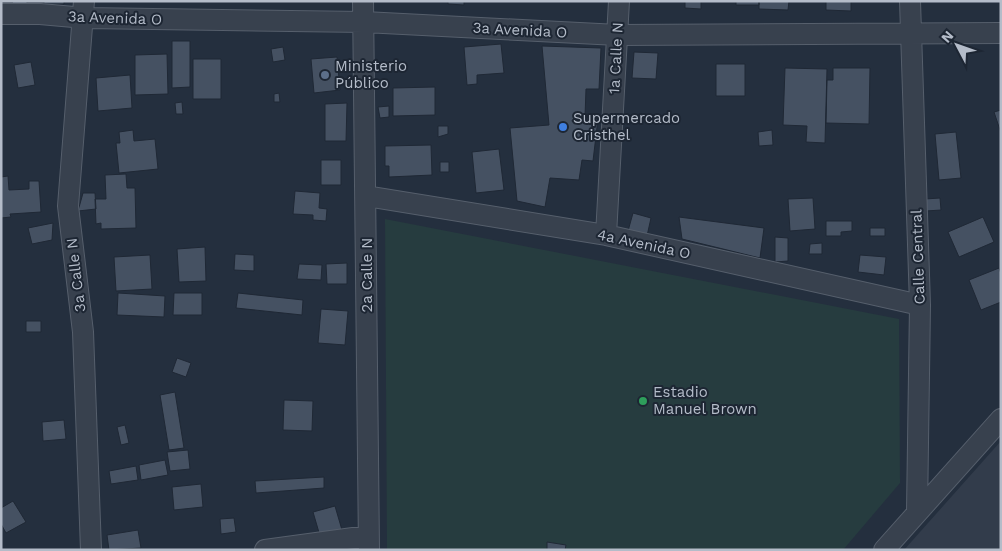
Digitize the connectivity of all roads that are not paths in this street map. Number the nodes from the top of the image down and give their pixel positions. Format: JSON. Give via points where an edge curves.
{"nodes":[{"id":1,"x":363,"y":1,"type":"edge"},
{"id":2,"x":619,"y":1,"type":"edge"},
{"id":3,"x":910,"y":1,"type":"edge"},
{"id":4,"x":85,"y":10,"type":"edge"},
{"id":5,"x":1,"y":14,"type":"edge"},
{"id":6,"x":364,"y":22,"type":"junction"},
{"id":7,"x":1001,"y":32,"type":"edge"},
{"id":8,"x":912,"y":33,"type":"junction"},
{"id":9,"x":618,"y":34,"type":"junction"},
{"id":10,"x":366,"y":196,"type":"junction"},
{"id":11,"x":606,"y":235,"type":"junction"},
{"id":12,"x":920,"y":305,"type":"junction"},
{"id":13,"x":1001,"y":419,"type":"edge"},
{"id":14,"x":917,"y":512,"type":"junction"},
{"id":15,"x":368,"y":543,"type":"edge"},
{"id":16,"x":91,"y":550,"type":"edge"},
{"id":17,"x":265,"y":550,"type":"edge"},
{"id":18,"x":884,"y":550,"type":"edge"}],
"edges":[{"from":1,"to":6,"type":"street","name":"2a Calle N"},
{"from":2,"to":9,"type":"street","name":"1a Calle N"},
{"from":3,"to":8,"type":"street","name":"Calle Central"},
{"from":4,"to":5,"type":"street","name":"3a Avenida O"},
{"from":4,"to":6,"type":"street","name":"3a Avenida O"},
{"from":4,"to":16,"type":"street","name":"3a Calle N","via":[[68,206],[83,332]]},
{"from":6,"to":9,"type":"street","name":"3a Avenida O"},
{"from":6,"to":10,"type":"street","name":"2a Calle N"},
{"from":7,"to":8,"type":"street","name":"3a Avenida O"},
{"from":8,"to":9,"type":"street","name":"3a Avenida O"},
{"from":8,"to":12,"type":"street","name":"Calle Central"},
{"from":9,"to":11,"type":"street","name":"1a Calle N"},
{"from":10,"to":11,"type":"street","name":"4a Avenida O"},
{"from":10,"to":15,"type":"street","name":"2a Calle N"},
{"from":11,"to":12,"type":"street","name":"4a Avenida O"},
{"from":12,"to":14,"type":"street","name":"Calle Central"},
{"from":13,"to":14,"type":"street"},
{"from":14,"to":18,"type":"street"},
{"from":15,"to":17,"type":"street"}]}
